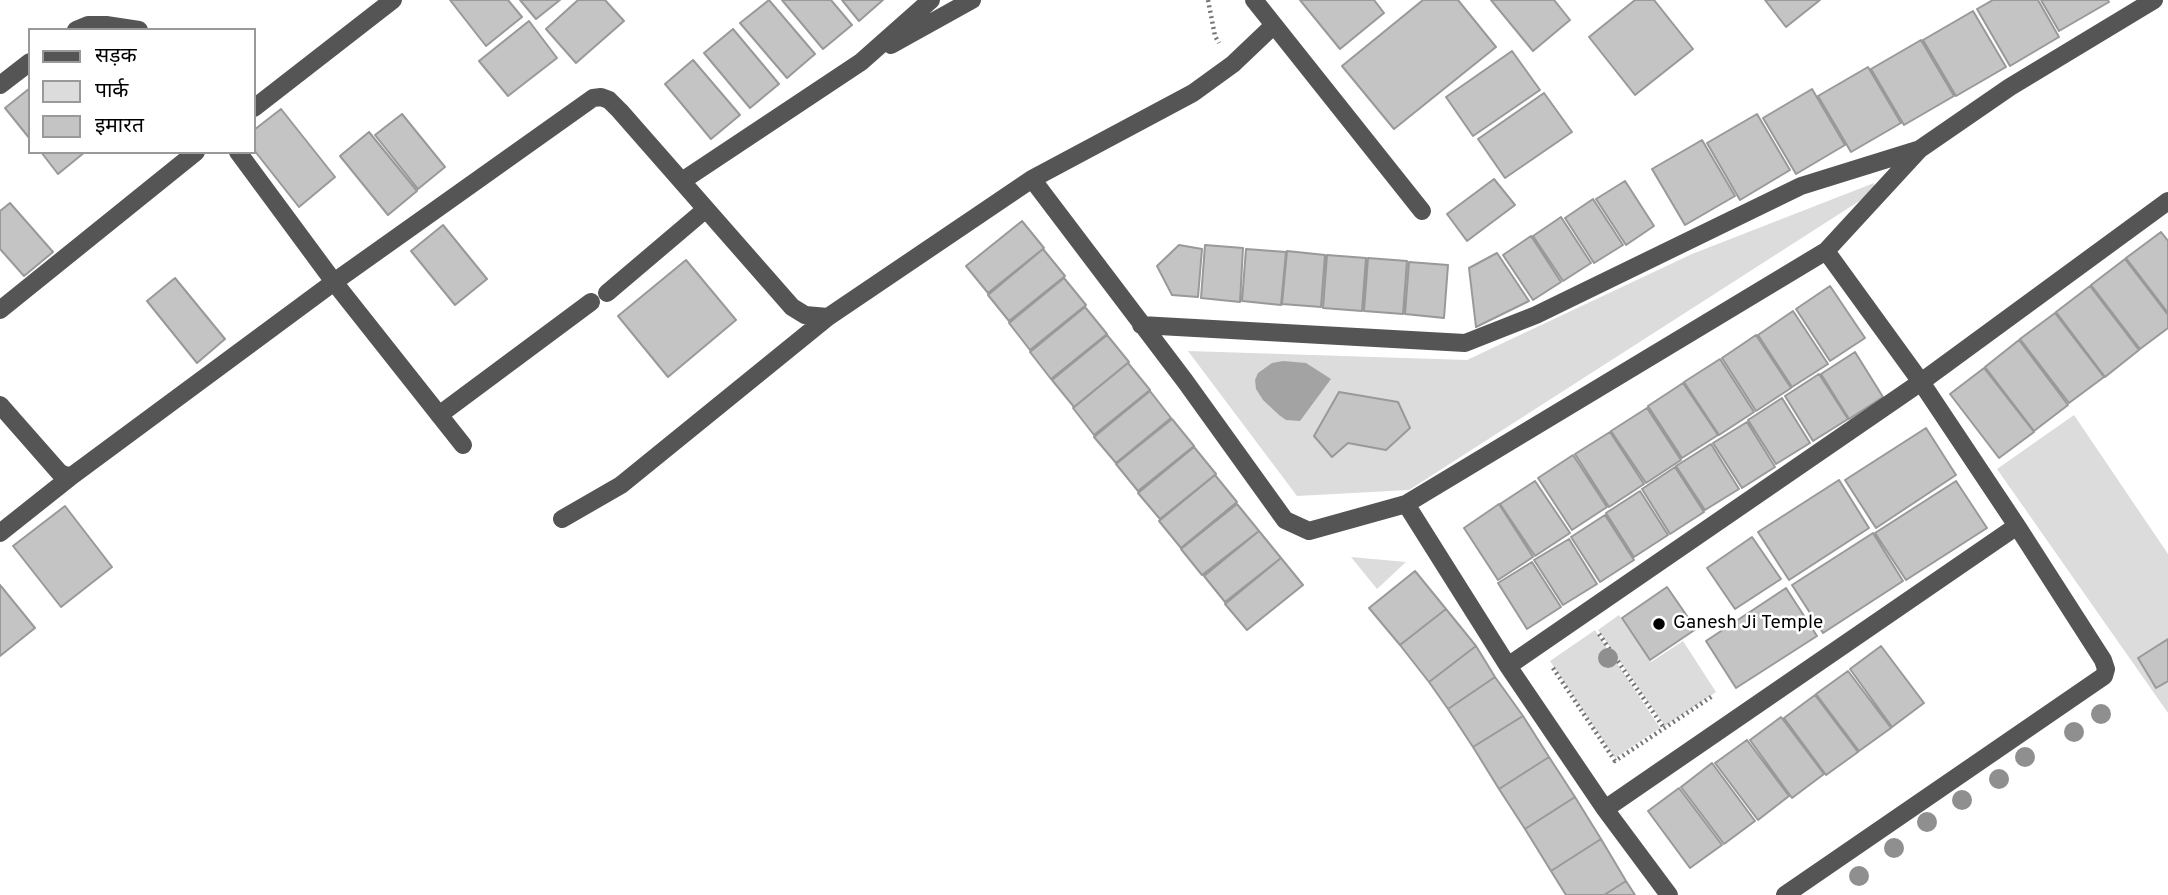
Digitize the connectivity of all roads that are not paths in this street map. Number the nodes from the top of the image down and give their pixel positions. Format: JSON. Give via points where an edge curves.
{"nodes":[{"id":1,"x":393,"y":0,"type":"edge"},
{"id":2,"x":931,"y":0,"type":"edge"},
{"id":3,"x":972,"y":0,"type":"edge"},
{"id":4,"x":1254,"y":0,"type":"edge"},
{"id":5,"x":2154,"y":0,"type":"edge"},
{"id":6,"x":1274,"y":25,"type":"junction"},
{"id":7,"x":81,"y":28,"type":"edge"},
{"id":8,"x":126,"y":28,"type":"edge"},
{"id":9,"x":861,"y":62,"type":"junction"},
{"id":10,"x":28,"y":64,"type":"edge"},
{"id":11,"x":0,"y":85,"type":"edge"},
{"id":12,"x":256,"y":106,"type":"edge"},
{"id":13,"x":1920,"y":149,"type":"junction"},
{"id":14,"x":194,"y":154,"type":"edge"},
{"id":15,"x":239,"y":154,"type":"edge"},
{"id":16,"x":1032,"y":179,"type":"junction"},
{"id":17,"x":682,"y":181,"type":"junction"},
{"id":18,"x":2168,"y":201,"type":"edge"},
{"id":19,"x":706,"y":209,"type":"junction"},
{"id":20,"x":1422,"y":211,"type":"dead end"},
{"id":21,"x":1826,"y":250,"type":"junction"},
{"id":22,"x":334,"y":282,"type":"junction"},
{"id":23,"x":607,"y":293,"type":"dead end"},
{"id":24,"x":591,"y":302,"type":"dead end"},
{"id":25,"x":0,"y":310,"type":"edge"},
{"id":26,"x":828,"y":317,"type":"junction"},
{"id":27,"x":1141,"y":325,"type":"junction"},
{"id":28,"x":1921,"y":382,"type":"junction"},
{"id":29,"x":0,"y":405,"type":"edge"},
{"id":30,"x":439,"y":415,"type":"junction"},
{"id":31,"x":463,"y":445,"type":"dead end"},
{"id":32,"x":73,"y":475,"type":"junction"},
{"id":33,"x":1406,"y":504,"type":"junction"},
{"id":34,"x":562,"y":519,"type":"dead end"},
{"id":35,"x":2017,"y":526,"type":"junction"},
{"id":36,"x":0,"y":533,"type":"edge"},
{"id":37,"x":1508,"y":666,"type":"junction"},
{"id":38,"x":1605,"y":809,"type":"junction"},
{"id":39,"x":1669,"y":895,"type":"edge"},
{"id":40,"x":1784,"y":895,"type":"edge"}],
"edges":[{"from":1,"to":12,"type":"street"},
{"from":2,"to":9,"type":"street"},
{"from":3,"to":9,"type":"street"},
{"from":4,"to":6,"type":"street"},
{"from":5,"to":13,"type":"street","via":[[2010,87]]},
{"from":6,"to":16,"type":"street","via":[[1233,64],[1193,93]]},
{"from":6,"to":20,"type":"street"},
{"from":7,"to":8,"type":"street"},
{"from":9,"to":17,"type":"street"},
{"from":10,"to":11,"type":"street"},
{"from":13,"to":21,"type":"street"},
{"from":13,"to":27,"type":"street","via":[[1801,186],[1536,314],[1465,343]]},
{"from":14,"to":25,"type":"street"},
{"from":15,"to":22,"type":"street"},
{"from":16,"to":26,"type":"street"},
{"from":16,"to":27,"type":"street"},
{"from":17,"to":19,"type":"street"},
{"from":17,"to":22,"type":"street","via":[[609,100],[593,98]]},
{"from":18,"to":28,"type":"street"},
{"from":19,"to":23,"type":"street"},
{"from":19,"to":26,"type":"street","via":[[792,307],[805,315]]},
{"from":21,"to":28,"type":"street"},
{"from":21,"to":33,"type":"street"},
{"from":22,"to":30,"type":"street"},
{"from":22,"to":32,"type":"street"},
{"from":24,"to":30,"type":"street"},
{"from":26,"to":34,"type":"street","via":[[621,485]]},
{"from":27,"to":33,"type":"street","via":[[1285,520],[1309,531]]},
{"from":28,"to":35,"type":"street"},
{"from":28,"to":37,"type":"street"},
{"from":29,"to":32,"type":"street","via":[[59,472]]},
{"from":30,"to":31,"type":"street"},
{"from":32,"to":36,"type":"street"},
{"from":33,"to":37,"type":"street"},
{"from":35,"to":38,"type":"street"},
{"from":35,"to":40,"type":"street","via":[[2103,660],[2104,676]]},
{"from":37,"to":38,"type":"street"},
{"from":38,"to":39,"type":"street"}]}
